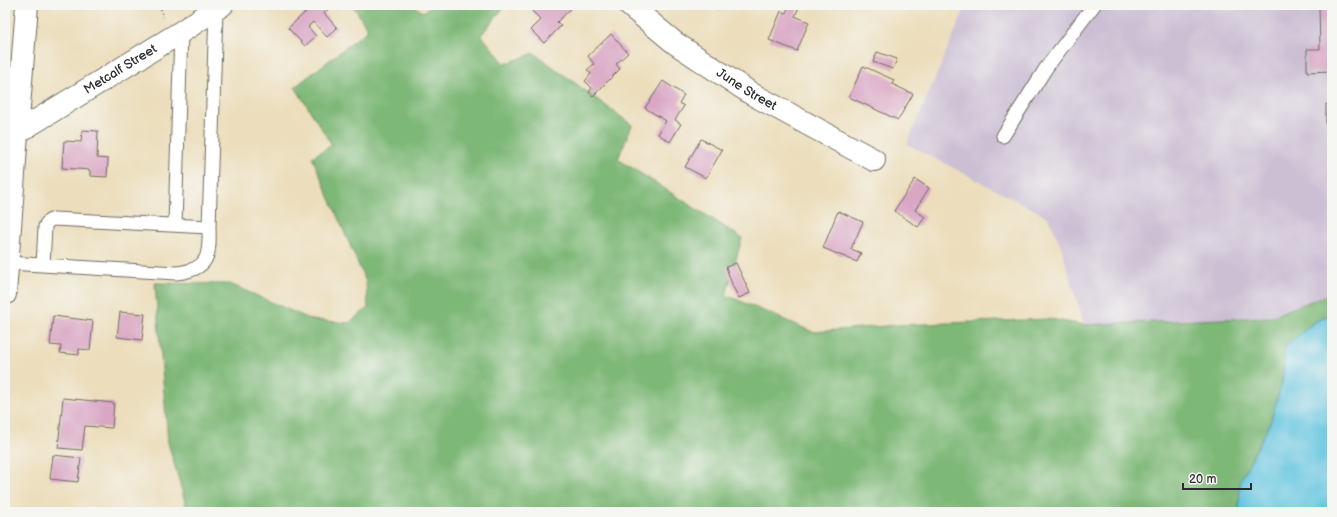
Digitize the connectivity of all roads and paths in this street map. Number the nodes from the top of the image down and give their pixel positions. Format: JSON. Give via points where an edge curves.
{"nodes":[{"id":1,"x":27,"y":5,"type":"edge"},
{"id":2,"x":629,"y":5,"type":"edge"},
{"id":3,"x":1094,"y":5,"type":"edge"},
{"id":4,"x":219,"y":8,"type":"edge"},
{"id":5,"x":181,"y":32,"type":"junction"},
{"id":6,"x":18,"y":132,"type":"junction"},
{"id":7,"x":1003,"y":136,"type":"dead end"},
{"id":8,"x":874,"y":160,"type":"dead end"},
{"id":9,"x":175,"y":225,"type":"junction"},
{"id":10,"x":209,"y":227,"type":"junction"},
{"id":11,"x":8,"y":263,"type":"junction"},
{"id":12,"x":44,"y":265,"type":"junction"},
{"id":13,"x":5,"y":294,"type":"edge"}],
"edges":[{"from":1,"to":6,"type":"street"},
{"from":2,"to":8,"type":"street","name":"June Street","via":[[675,43],[752,94]]},
{"from":3,"to":7,"type":"lane","via":[[1046,68]]},
{"from":4,"to":5,"type":"street","name":"Metcalf Street"},
{"from":4,"to":10,"type":"lane"},
{"from":5,"to":6,"type":"street","name":"Metcalf Street"},
{"from":5,"to":9,"type":"lane"},
{"from":6,"to":11,"type":"street"},
{"from":9,"to":10,"type":"lane"},
{"from":9,"to":12,"type":"lane","via":[[49,220],[45,227]]},
{"from":10,"to":12,"type":"lane","via":[[209,253],[206,260],[185,272]]},
{"from":11,"to":12,"type":"lane"},
{"from":11,"to":13,"type":"street"}]}
